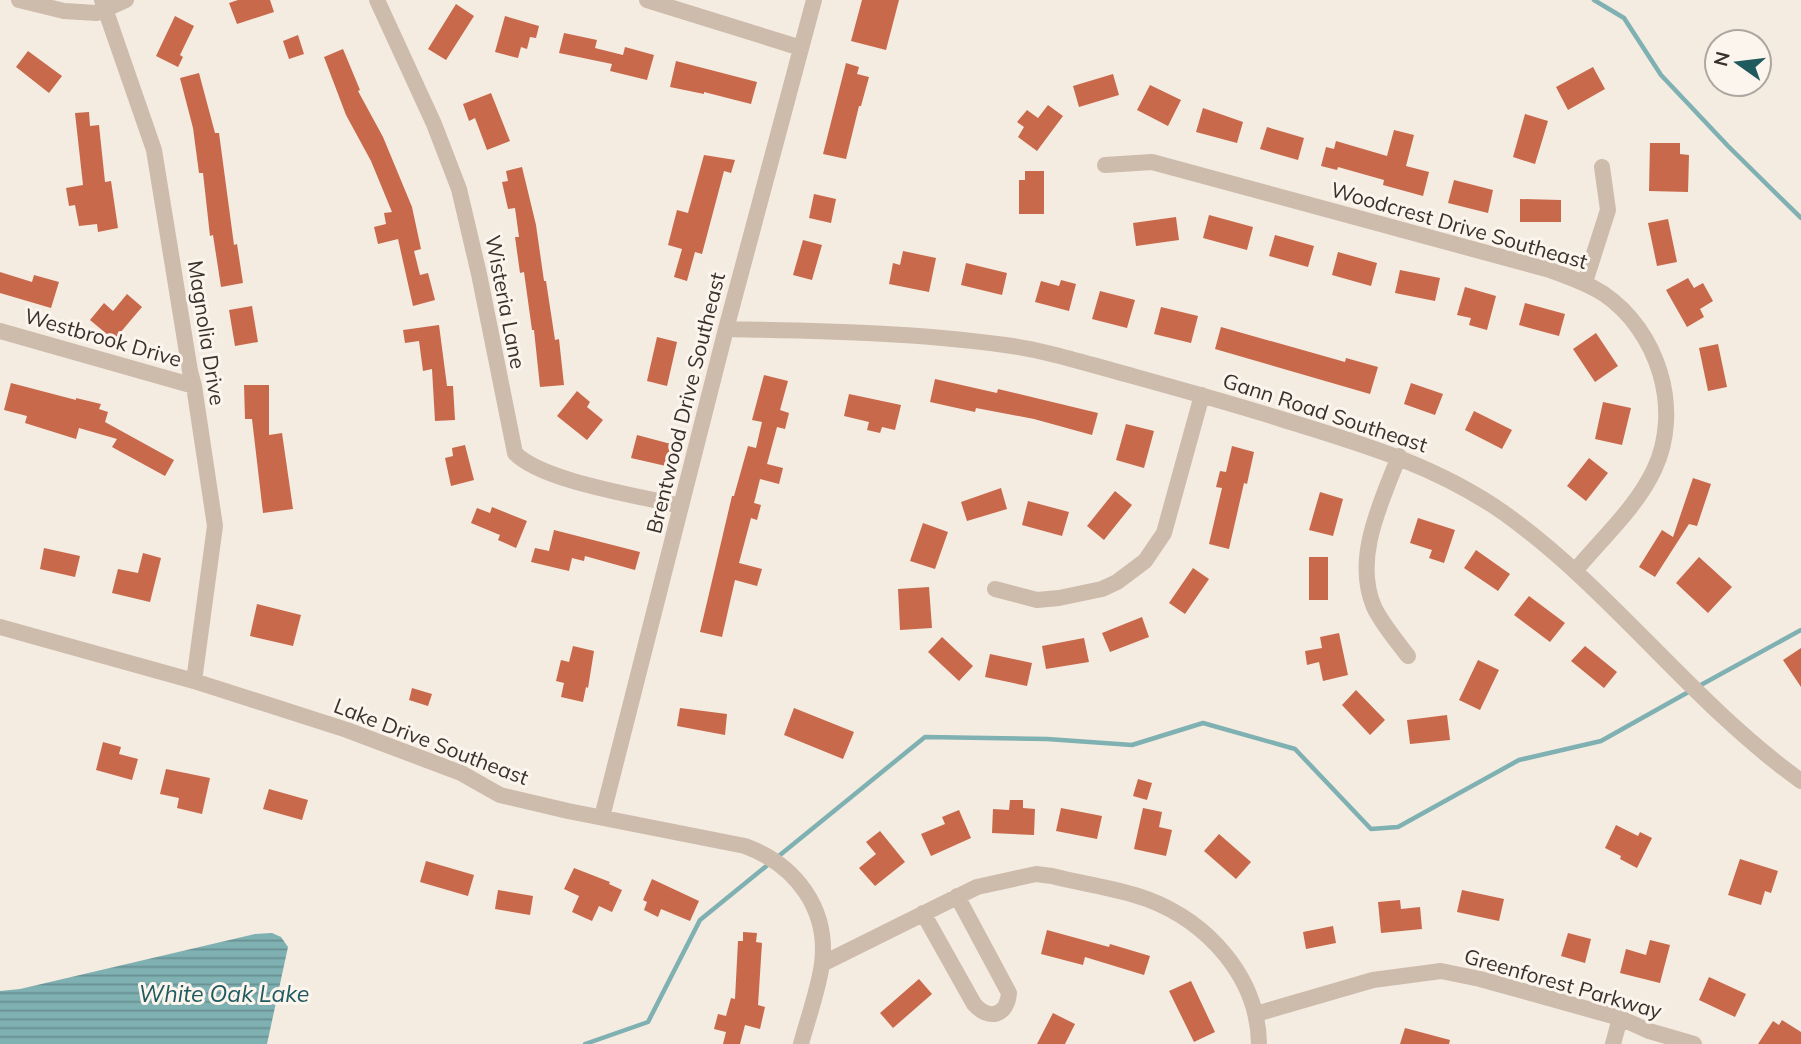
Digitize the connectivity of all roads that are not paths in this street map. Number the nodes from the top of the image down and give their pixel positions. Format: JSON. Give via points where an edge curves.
{"nodes":[{"id":1,"x":19,"y":0,"type":"edge"},
{"id":2,"x":126,"y":0,"type":"edge"},
{"id":3,"x":377,"y":0,"type":"edge"},
{"id":4,"x":647,"y":0,"type":"edge"},
{"id":5,"x":814,"y":0,"type":"edge"},
{"id":6,"x":104,"y":5,"type":"edge"},
{"id":7,"x":802,"y":48,"type":"junction"},
{"id":8,"x":1105,"y":166,"type":"dead end"},
{"id":9,"x":1602,"y":167,"type":"dead end"},
{"id":10,"x":1585,"y":282,"type":"junction"},
{"id":11,"x":726,"y":328,"type":"junction"},
{"id":12,"x":0,"y":331,"type":"edge"},
{"id":13,"x":194,"y":386,"type":"junction"},
{"id":14,"x":1202,"y":395,"type":"junction"},
{"id":15,"x":1399,"y":456,"type":"junction"},
{"id":16,"x":681,"y":506,"type":"junction"},
{"id":17,"x":1575,"y":571,"type":"junction"},
{"id":18,"x":995,"y":589,"type":"dead end"},
{"id":19,"x":0,"y":627,"type":"edge"},
{"id":20,"x":1408,"y":656,"type":"dead end"},
{"id":21,"x":194,"y":681,"type":"junction"},
{"id":22,"x":1801,"y":781,"type":"edge"},
{"id":23,"x":602,"y":817,"type":"junction"},
{"id":24,"x":957,"y":897,"type":"junction"},
{"id":25,"x":923,"y":913,"type":"junction"},
{"id":26,"x":822,"y":964,"type":"junction"},
{"id":27,"x":1256,"y":1014,"type":"junction"},
{"id":28,"x":1620,"y":1018,"type":"junction"},
{"id":29,"x":801,"y":1044,"type":"edge"},
{"id":30,"x":1259,"y":1044,"type":"edge"},
{"id":31,"x":1613,"y":1044,"type":"edge"},
{"id":32,"x":1694,"y":1044,"type":"edge"}],
"edges":[{"from":1,"to":6,"type":"street","via":[[97,13]]},
{"from":2,"to":6,"type":"street"},
{"from":3,"to":16,"type":"street","name":"Wisteria Lane","via":[[459,189],[515,453],[524,463],[552,475]]},
{"from":4,"to":7,"type":"street"},
{"from":5,"to":7,"type":"street","name":"Brentwood Drive Southeast"},
{"from":6,"to":13,"type":"street","name":"Magnolia Drive","via":[[154,150]]},
{"from":7,"to":11,"type":"street","name":"Brentwood Drive Southeast"},
{"from":8,"to":10,"type":"street","name":"Woodcrest Drive Southeast","via":[[1152,162]]},
{"from":9,"to":10,"type":"street","via":[[1608,210]]},
{"from":10,"to":17,"type":"street","name":"Woodcrest Drive Southeast","via":[[1620,307],[1650,348],[1663,383],[1666,417],[1661,451],[1644,489]]},
{"from":11,"to":14,"type":"street","name":"Gann Road Southeast","via":[[873,333],[1008,345]]},
{"from":11,"to":16,"type":"street","name":"Brentwood Drive Southeast"},
{"from":12,"to":13,"type":"street","name":"Westbrook Drive"},
{"from":13,"to":21,"type":"street","name":"Magnolia Drive","via":[[215,526]]},
{"from":14,"to":15,"type":"street","name":"Gann Road Southeast"},
{"from":14,"to":18,"type":"street","via":[[1164,533],[1145,561],[1117,582],[1082,594],[1037,600]]},
{"from":15,"to":17,"type":"street","name":"Gann Road Southeast","via":[[1475,494]]},
{"from":15,"to":20,"type":"street","via":[[1365,568],[1375,610]]},
{"from":16,"to":23,"type":"street","name":"Brentwood Drive Southeast"},
{"from":17,"to":22,"type":"street","name":"Gann Road Southeast","via":[[1736,729]]},
{"from":19,"to":21,"type":"street","name":"Lake Drive Southeast"},
{"from":21,"to":23,"type":"street","name":"Lake Drive Southeast","via":[[347,730],[461,773],[500,795]]},
{"from":23,"to":26,"type":"street","name":"Lake Drive Southeast","via":[[745,846],[779,864],[816,909]]},
{"from":24,"to":25,"type":"street"},
{"from":24,"to":25,"type":"street","via":[[1009,993],[1001,1012],[981,1012],[974,1004]]},
{"from":24,"to":27,"type":"street","via":[[977,887],[1036,874],[1147,899],[1194,923],[1217,944],[1241,978]]},
{"from":25,"to":26,"type":"street"},
{"from":26,"to":29,"type":"street","name":"Lake Drive Southeast"},
{"from":27,"to":28,"type":"street","name":"Greenforest Parkway","via":[[1373,980],[1441,971]]},
{"from":27,"to":30,"type":"street"},
{"from":28,"to":31,"type":"street"},
{"from":28,"to":32,"type":"street","name":"Greenforest Parkway"}]}
